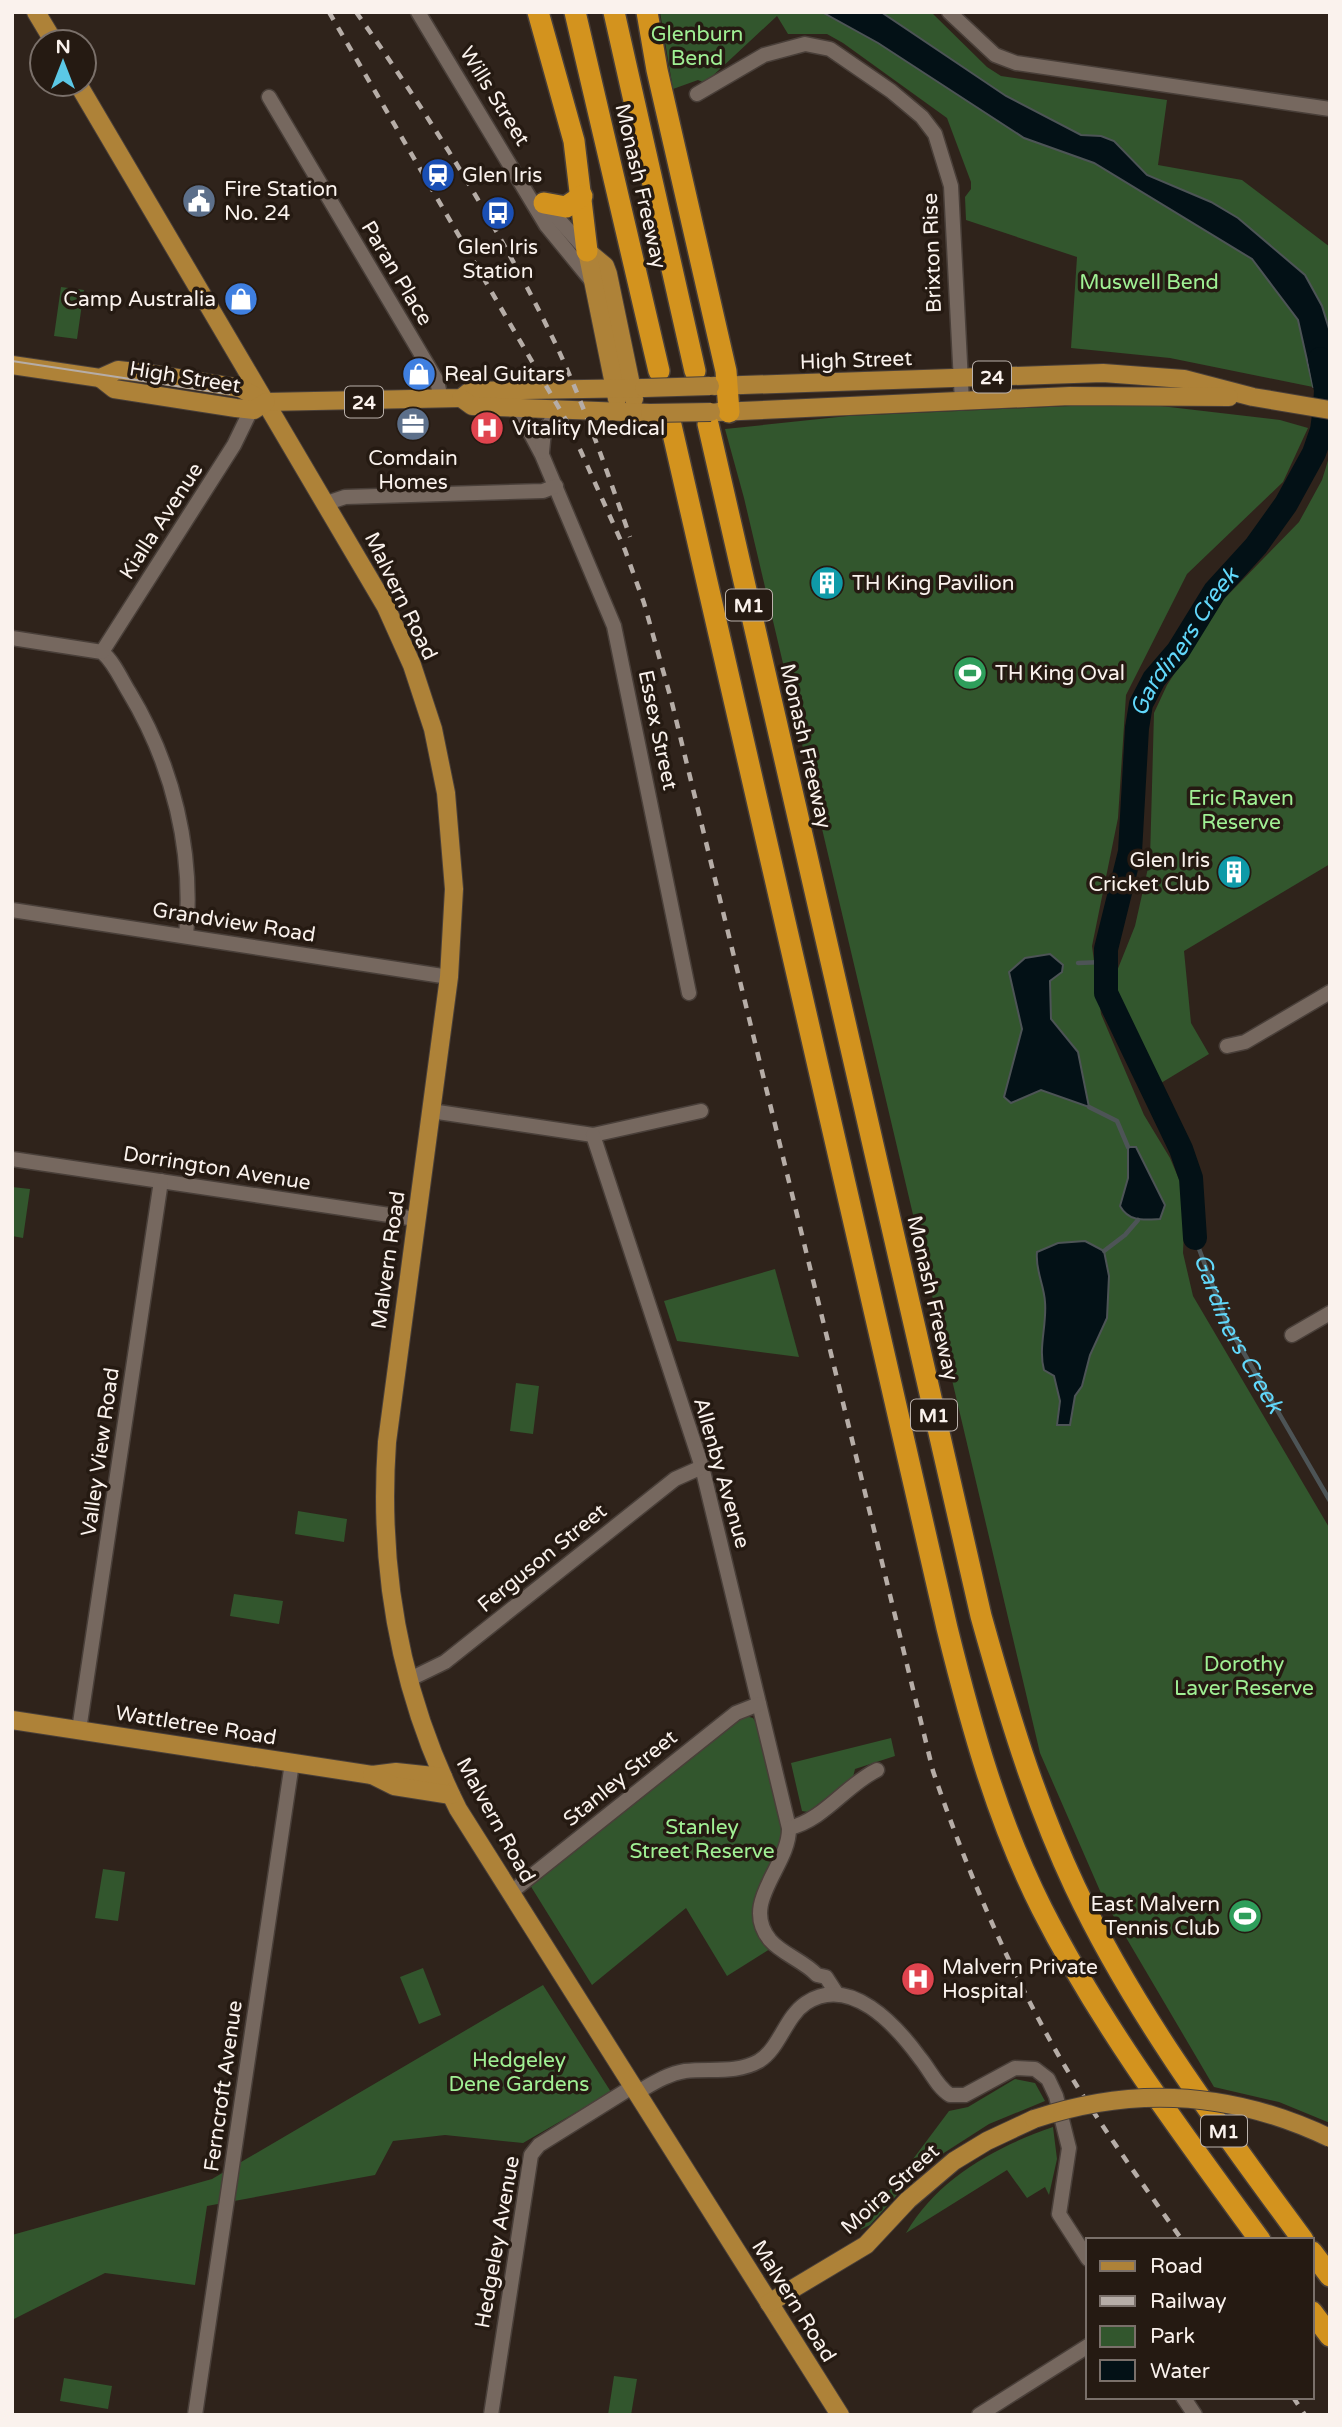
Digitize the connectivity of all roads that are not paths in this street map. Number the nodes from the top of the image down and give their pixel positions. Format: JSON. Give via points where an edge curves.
{"nodes":[{"id":1,"x":36,"y":12,"type":"edge"},
{"id":2,"x":418,"y":12,"type":"edge"},
{"id":3,"x":538,"y":12,"type":"edge"},
{"id":4,"x":575,"y":12,"type":"edge"},
{"id":5,"x":614,"y":12,"type":"edge"},
{"id":6,"x":648,"y":12,"type":"edge"},
{"id":7,"x":949,"y":12,"type":"edge"},
{"id":8,"x":46,"y":28,"type":"edge"},
{"id":9,"x":697,"y":94,"type":"dead end"},
{"id":10,"x":269,"y":97,"type":"dead end"},
{"id":11,"x":86,"y":98,"type":"edge"},
{"id":12,"x":1330,"y":109,"type":"edge"},
{"id":13,"x":512,"y":166,"type":"junction"},
{"id":14,"x":582,"y":196,"type":"junction"},
{"id":15,"x":544,"y":203,"type":"junction"},
{"id":16,"x":587,"y":251,"type":"junction"},
{"id":17,"x":591,"y":280,"type":"junction"},
{"id":18,"x":12,"y":365,"type":"edge"},
{"id":19,"x":659,"y":371,"type":"dead end"},
{"id":20,"x":695,"y":371,"type":"dead end"},
{"id":21,"x":959,"y":378,"type":"junction"},
{"id":22,"x":723,"y":386,"type":"junction"},
{"id":23,"x":614,"y":388,"type":"junction"},
{"id":24,"x":639,"y":388,"type":"junction"},
{"id":25,"x":1253,"y":397,"type":"junction"},
{"id":26,"x":461,"y":398,"type":"junction"},
{"id":27,"x":441,"y":399,"type":"junction"},
{"id":28,"x":962,"y":402,"type":"junction"},
{"id":29,"x":259,"y":406,"type":"junction"},
{"id":30,"x":516,"y":406,"type":"junction"},
{"id":31,"x":559,"y":410,"type":"junction"},
{"id":32,"x":1330,"y":410,"type":"edge"},
{"id":33,"x":635,"y":413,"type":"junction"},
{"id":34,"x":720,"y":416,"type":"junction"},
{"id":35,"x":671,"y":425,"type":"dead end"},
{"id":36,"x":542,"y":455,"type":"junction"},
{"id":37,"x":556,"y":486,"type":"junction"},
{"id":38,"x":327,"y":503,"type":"junction"},
{"id":39,"x":12,"y":638,"type":"edge"},
{"id":40,"x":102,"y":652,"type":"junction"},
{"id":41,"x":12,"y":910,"type":"edge"},
{"id":42,"x":186,"y":936,"type":"junction"},
{"id":43,"x":449,"y":976,"type":"junction"},
{"id":44,"x":689,"y":992,"type":"dead end"},
{"id":45,"x":1330,"y":992,"type":"edge"},
{"id":46,"x":1227,"y":1046,"type":"dead end"},
{"id":47,"x":430,"y":1111,"type":"junction"},
{"id":48,"x":701,"y":1111,"type":"dead end"},
{"id":49,"x":593,"y":1135,"type":"junction"},
{"id":50,"x":12,"y":1159,"type":"edge"},
{"id":51,"x":162,"y":1181,"type":"junction"},
{"id":52,"x":416,"y":1219,"type":"junction"},
{"id":53,"x":1330,"y":1313,"type":"edge"},
{"id":54,"x":1292,"y":1335,"type":"dead end"},
{"id":55,"x":702,"y":1467,"type":"junction"},
{"id":56,"x":408,"y":1681,"type":"junction"},
{"id":57,"x":759,"y":1704,"type":"junction"},
{"id":58,"x":12,"y":1720,"type":"edge"},
{"id":59,"x":79,"y":1730,"type":"junction"},
{"id":60,"x":292,"y":1763,"type":"junction"},
{"id":61,"x":877,"y":1770,"type":"dead end"},
{"id":62,"x":372,"y":1775,"type":"junction"},
{"id":63,"x":443,"y":1777,"type":"junction"},
{"id":64,"x":451,"y":1794,"type":"junction"},
{"id":65,"x":789,"y":1828,"type":"junction"},
{"id":66,"x":510,"y":1893,"type":"junction"},
{"id":67,"x":817,"y":1975,"type":"junction"},
{"id":68,"x":837,"y":1994,"type":"junction"},
{"id":69,"x":813,"y":1999,"type":"junction"},
{"id":70,"x":634,"y":2090,"type":"junction"},
{"id":71,"x":1330,"y":2138,"type":"edge"},
{"id":72,"x":1259,"y":2238,"type":"edge"},
{"id":73,"x":1302,"y":2238,"type":"edge"},
{"id":74,"x":1314,"y":2255,"type":"edge"},
{"id":75,"x":1086,"y":2256,"type":"edge"},
{"id":76,"x":1330,"y":2276,"type":"edge"},
{"id":77,"x":769,"y":2303,"type":"junction"},
{"id":78,"x":1314,"y":2315,"type":"edge"},
{"id":79,"x":1330,"y":2336,"type":"edge"},
{"id":80,"x":1086,"y":2347,"type":"edge"},
{"id":81,"x":1184,"y":2399,"type":"edge"},
{"id":82,"x":195,"y":2415,"type":"edge"},
{"id":83,"x":491,"y":2415,"type":"edge"},
{"id":84,"x":841,"y":2415,"type":"edge"},
{"id":85,"x":979,"y":2415,"type":"edge"},
{"id":86,"x":1195,"y":2415,"type":"edge"}],
"edges":[{"from":1,"to":8,"type":"main road"},
{"from":2,"to":13,"type":"street","name":"Wills Street"},
{"from":3,"to":14,"type":"highway","via":[[575,141]]},
{"from":4,"to":19,"type":"highway","name":"Monash Freeway"},
{"from":5,"to":20,"type":"highway","name":"Monash Freeway"},
{"from":6,"to":22,"type":"highway","name":"Monash Freeway"},
{"from":7,"to":12,"type":"street","via":[[995,55],[1016,63]]},
{"from":9,"to":21,"type":"street","name":"Brixton Rise","via":[[764,55],[805,44],[830,49],[916,110],[935,134],[951,186]]},
{"from":10,"to":27,"type":"street","name":"Paran Place","via":[[437,381]]},
{"from":11,"to":29,"type":"main road","name":"Malvern Road"},
{"from":13,"to":15,"type":"street","name":"Wills Street"},
{"from":13,"to":17,"type":"street","name":"Wills Street","via":[[545,225]]},
{"from":14,"to":15,"type":"highway","via":[[566,207]]},
{"from":14,"to":16,"type":"highway"},
{"from":15,"to":16,"type":"street","name":"Wills Street"},
{"from":16,"to":17,"type":"main road","name":"Wills Street"},
{"from":16,"to":24,"type":"main road","name":"Wills Street","via":[[608,274]]},
{"from":17,"to":23,"type":"main road","name":"Wills Street"},
{"from":18,"to":29,"type":"main road","name":"High Street","number":"24","via":[[100,378],[118,370],[240,388]]},
{"from":21,"to":22,"type":"main road","name":"High Street","number":"24"},
{"from":21,"to":25,"type":"main road","name":"High Street","number":"24","via":[[1130,374],[1205,383]]},
{"from":21,"to":28,"type":"street","name":"Brixton Rise"},
{"from":22,"to":24,"type":"main road","name":"High Street","number":"24","bridge":true},
{"from":22,"to":34,"type":"highway","name":"Monash Freeway"},
{"from":23,"to":24,"type":"main road","name":"High Street","number":"24"},
{"from":23,"to":26,"type":"main road","name":"High Street","number":"24","via":[[471,391]]},
{"from":23,"to":33,"type":"main road","name":"Wills Street"},
{"from":24,"to":33,"type":"main road","name":"Wills Street"},
{"from":25,"to":28,"type":"main road","name":"High Street","number":"24","via":[[1096,395]]},
{"from":25,"to":32,"type":"main road","name":"High Street","number":"24"},
{"from":26,"to":27,"type":"main road","name":"High Street","number":"24"},
{"from":26,"to":30,"type":"main road","name":"High Street","number":"24","via":[[472,406]]},
{"from":27,"to":29,"type":"main road","name":"High Street","number":"24"},
{"from":28,"to":34,"type":"main road","name":"High Street","number":"24"},
{"from":29,"to":38,"type":"main road","name":"Malvern Road"},
{"from":29,"to":40,"type":"street","name":"Kialla Avenue"},
{"from":30,"to":31,"type":"main road","name":"High Street","number":"24"},
{"from":30,"to":36,"type":"street","name":"Essex Street"},
{"from":31,"to":33,"type":"main road","name":"High Street","number":"24"},
{"from":31,"to":36,"type":"street","via":[[544,431]]},
{"from":33,"to":34,"type":"main road","name":"High Street","number":"24","bridge":true},
{"from":34,"to":73,"type":"highway","name":"Monash Freeway","number":"M1","via":[[981,1616],[1020,1751],[1063,1861],[1112,1959],[1209,2109]]},
{"from":35,"to":72,"type":"highway","number":"M1","via":[[947,1629],[981,1755],[1028,1880],[1077,1975]]},
{"from":36,"to":37,"type":"street","name":"Essex Street"},
{"from":37,"to":38,"type":"street","via":[[543,491],[345,497]]},
{"from":37,"to":44,"type":"street","name":"Essex Street","via":[[614,626]]},
{"from":38,"to":43,"type":"main road","name":"Malvern Road","via":[[401,638],[433,729],[453,859]]},
{"from":39,"to":40,"type":"street"},
{"from":40,"to":42,"type":"street","via":[[139,710],[170,781],[187,864]]},
{"from":41,"to":42,"type":"street","name":"Grandview Road"},
{"from":42,"to":43,"type":"street","name":"Grandview Road"},
{"from":43,"to":47,"type":"main road","name":"Malvern Road"},
{"from":45,"to":46,"type":"street","via":[[1245,1042]]},
{"from":47,"to":49,"type":"street"},
{"from":47,"to":52,"type":"main road","name":"Malvern Road"},
{"from":48,"to":49,"type":"street"},
{"from":49,"to":55,"type":"street","name":"Allenby Avenue"},
{"from":50,"to":51,"type":"street","name":"Dorrington Avenue"},
{"from":51,"to":52,"type":"street","name":"Dorrington Avenue"},
{"from":51,"to":59,"type":"street","name":"Valley View Road"},
{"from":52,"to":56,"type":"main road","name":"Malvern Road","via":[[384,1490],[388,1582]]},
{"from":53,"to":54,"type":"street"},
{"from":55,"to":56,"type":"street","name":"Ferguson Street","via":[[675,1479],[445,1661]]},
{"from":55,"to":57,"type":"street","name":"Allenby Avenue"},
{"from":56,"to":63,"type":"main road","name":"Malvern Road"},
{"from":57,"to":65,"type":"street","name":"Allenby Avenue"},
{"from":57,"to":66,"type":"street","name":"Stanley Street","via":[[736,1713]]},
{"from":58,"to":59,"type":"main road","name":"Wattletree Road"},
{"from":59,"to":60,"type":"main road","name":"Wattletree Road"},
{"from":60,"to":62,"type":"main road","name":"Wattletree Road"},
{"from":60,"to":82,"type":"street","name":"Ferncroft Avenue"},
{"from":61,"to":65,"type":"street","via":[[809,1821]]},
{"from":62,"to":63,"type":"main road","name":"Wattletree Road","via":[[396,1772]]},
{"from":62,"to":64,"type":"main road","name":"Wattletree Road","via":[[394,1786]]},
{"from":63,"to":64,"type":"main road","name":"Malvern Road"},
{"from":64,"to":66,"type":"main road","name":"Malvern Road"},
{"from":65,"to":67,"type":"street","name":"Allenby Avenue","via":[[788,1844],[762,1898],[762,1922],[771,1941]]},
{"from":66,"to":70,"type":"main road","name":"Malvern Road"},
{"from":67,"to":68,"type":"street","name":"Allenby Avenue","via":[[826,1978]]},
{"from":67,"to":69,"type":"street"},
{"from":68,"to":69,"type":"street"},
{"from":68,"to":75,"type":"street","via":[[858,1999],[894,2026],[950,2095],[965,2095],[1015,2068],[1031,2068],[1044,2075],[1056,2096],[1069,2144],[1059,2211]]},
{"from":69,"to":70,"type":"street","name":"Hedgeley Avenue","via":[[799,2009],[759,2061],[733,2069],[675,2073]]},
{"from":70,"to":77,"type":"main road","name":"Malvern Road"},
{"from":70,"to":83,"type":"street","name":"Hedgeley Avenue","via":[[539,2145],[531,2155]]},
{"from":71,"to":77,"type":"main road","name":"Moira Street","bridge":true,"via":[[1260,2111],[1185,2097],[1135,2096],[1034,2119],[954,2161],[908,2200],[866,2245]]},
{"from":74,"to":76,"type":"highway"},
{"from":77,"to":84,"type":"main road","name":"Malvern Road"},
{"from":78,"to":79,"type":"highway"},
{"from":80,"to":85,"type":"street"},
{"from":81,"to":86,"type":"street"}]}
